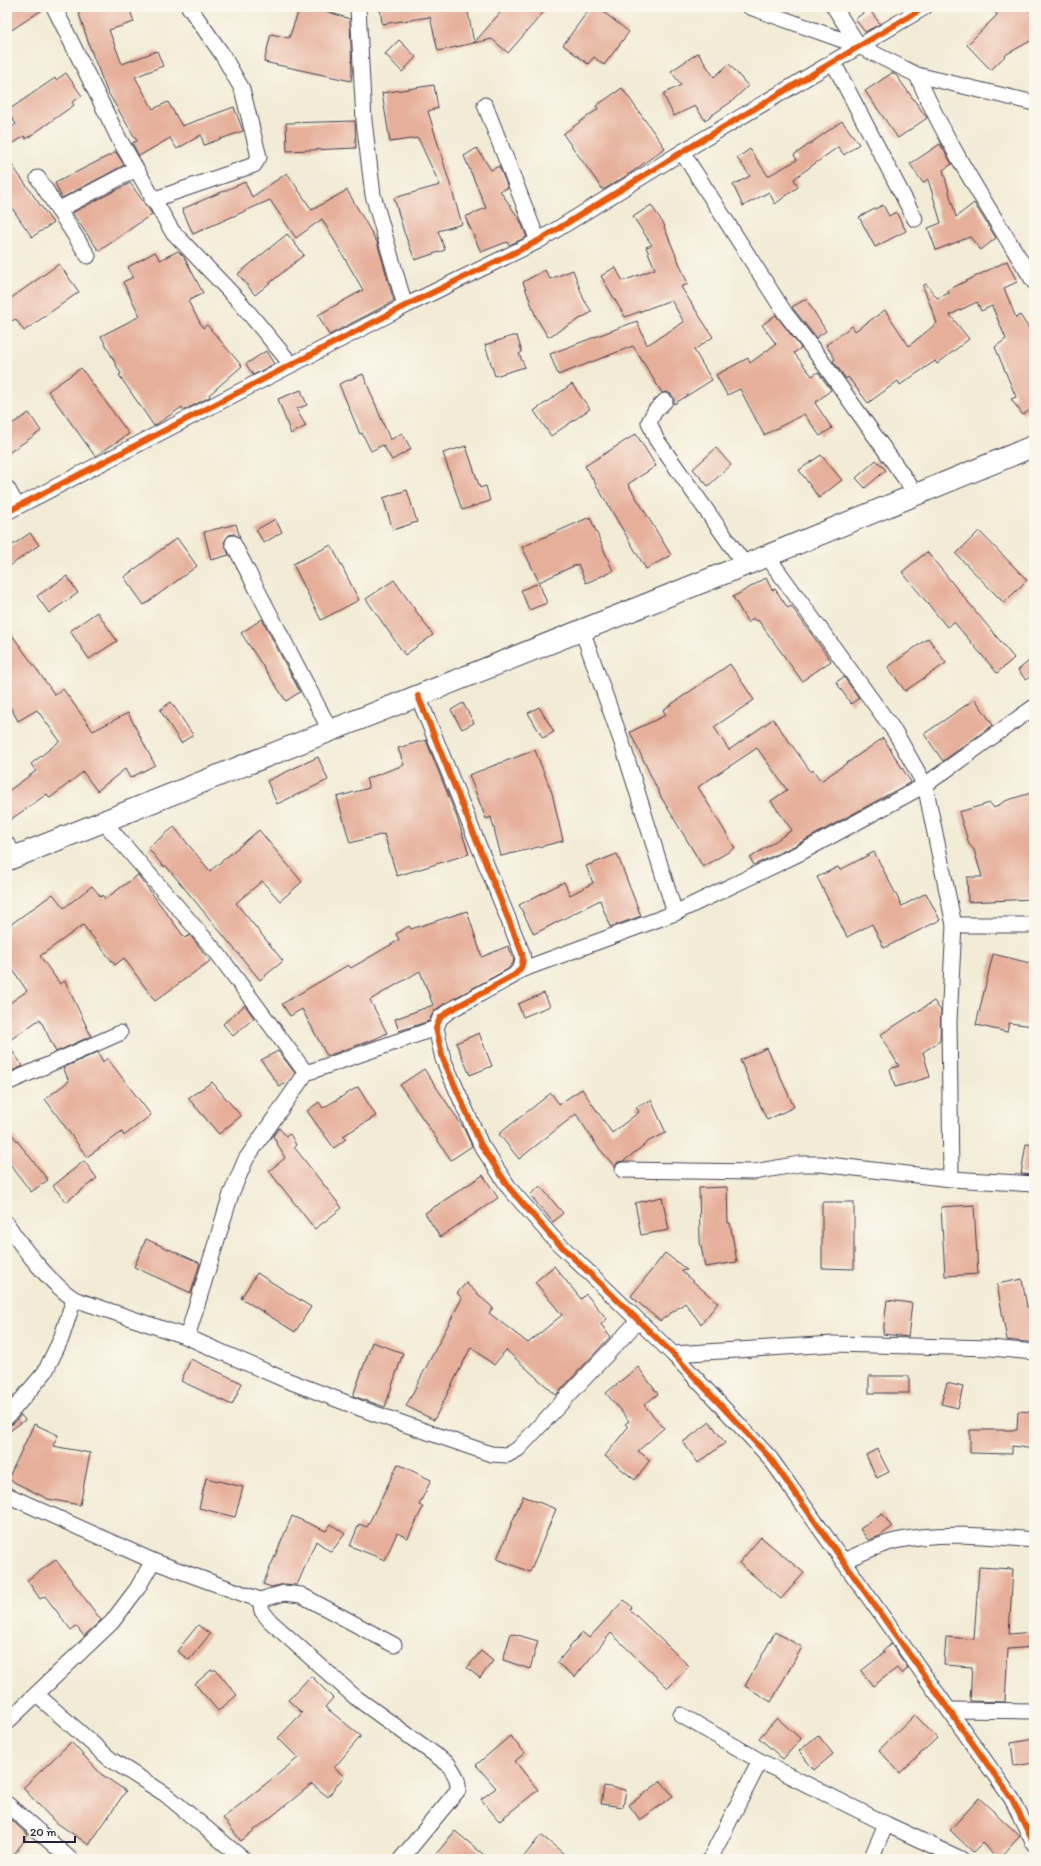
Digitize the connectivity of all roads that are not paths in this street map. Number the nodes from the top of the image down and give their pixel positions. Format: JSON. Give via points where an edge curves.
{"nodes":[{"id":1,"x":54,"y":7,"type":"edge"},
{"id":2,"x":189,"y":7,"type":"edge"},
{"id":3,"x":358,"y":7,"type":"edge"},
{"id":4,"x":750,"y":7,"type":"edge"},
{"id":5,"x":834,"y":7,"type":"edge"},
{"id":6,"x":925,"y":7,"type":"edge"},
{"id":7,"x":859,"y":46,"type":"junction"},
{"id":8,"x":833,"y":62,"type":"junction"},
{"id":9,"x":917,"y":75,"type":"junction"},
{"id":10,"x":1034,"y":103,"type":"edge"},
{"id":11,"x":485,"y":105,"type":"dead end"},
{"id":12,"x":682,"y":152,"type":"junction"},
{"id":13,"x":136,"y":169,"type":"junction"},
{"id":14,"x":38,"y":178,"type":"dead end"},
{"id":15,"x":152,"y":200,"type":"junction"},
{"id":16,"x":58,"y":210,"type":"junction"},
{"id":17,"x":915,"y":219,"type":"dead end"},
{"id":18,"x":538,"y":241,"type":"junction"},
{"id":19,"x":88,"y":256,"type":"dead end"},
{"id":20,"x":1034,"y":282,"type":"edge"},
{"id":21,"x":405,"y":306,"type":"junction"},
{"id":22,"x":291,"y":364,"type":"junction"},
{"id":23,"x":665,"y":401,"type":"dead end"},
{"id":24,"x":1034,"y":446,"type":"edge"},
{"id":25,"x":7,"y":488,"type":"edge"},
{"id":26,"x":916,"y":494,"type":"junction"},
{"id":27,"x":12,"y":509,"type":"edge"},
{"id":28,"x":233,"y":543,"type":"dead end"},
{"id":29,"x":766,"y":556,"type":"junction"},
{"id":30,"x":745,"y":565,"type":"junction"},
{"id":31,"x":582,"y":630,"type":"junction"},
{"id":32,"x":418,"y":696,"type":"junction"},
{"id":33,"x":1030,"y":715,"type":"edge"},
{"id":34,"x":330,"y":730,"type":"junction"},
{"id":35,"x":925,"y":784,"type":"junction"},
{"id":36,"x":103,"y":821,"type":"junction"},
{"id":37,"x":10,"y":853,"type":"edge"},
{"id":38,"x":675,"y":913,"type":"junction"},
{"id":39,"x":954,"y":924,"type":"junction"},
{"id":40,"x":1034,"y":925,"type":"edge"},
{"id":41,"x":521,"y":970,"type":"junction"},
{"id":42,"x":436,"y":1028,"type":"junction"},
{"id":43,"x":120,"y":1033,"type":"dead end"},
{"id":44,"x":306,"y":1073,"type":"junction"},
{"id":45,"x":7,"y":1083,"type":"edge"},
{"id":46,"x":623,"y":1170,"type":"dead end"},
{"id":47,"x":951,"y":1179,"type":"junction"},
{"id":48,"x":1034,"y":1184,"type":"edge"},
{"id":49,"x":7,"y":1224,"type":"edge"},
{"id":50,"x":74,"y":1299,"type":"junction"},
{"id":51,"x":638,"y":1321,"type":"junction"},
{"id":52,"x":187,"y":1337,"type":"junction"},
{"id":53,"x":1034,"y":1352,"type":"edge"},
{"id":54,"x":673,"y":1354,"type":"junction"},
{"id":55,"x":7,"y":1417,"type":"edge"},
{"id":56,"x":7,"y":1495,"type":"edge"},
{"id":57,"x":1034,"y":1540,"type":"edge"},
{"id":58,"x":153,"y":1561,"type":"junction"},
{"id":59,"x":843,"y":1561,"type":"junction"},
{"id":60,"x":260,"y":1600,"type":"junction"},
{"id":61,"x":394,"y":1644,"type":"dead end"},
{"id":62,"x":37,"y":1695,"type":"junction"},
{"id":63,"x":949,"y":1710,"type":"junction"},
{"id":64,"x":1034,"y":1711,"type":"edge"},
{"id":65,"x":681,"y":1715,"type":"dead end"},
{"id":66,"x":7,"y":1722,"type":"edge"},
{"id":67,"x":760,"y":1761,"type":"junction"},
{"id":68,"x":7,"y":1804,"type":"edge"},
{"id":69,"x":886,"y":1824,"type":"junction"},
{"id":70,"x":1034,"y":1844,"type":"edge"},
{"id":71,"x":70,"y":1859,"type":"edge"},
{"id":72,"x":243,"y":1859,"type":"edge"},
{"id":73,"x":401,"y":1859,"type":"edge"},
{"id":74,"x":710,"y":1859,"type":"edge"},
{"id":75,"x":871,"y":1859,"type":"edge"},
{"id":76,"x":961,"y":1859,"type":"edge"}],
"edges":[{"from":1,"to":13,"type":"street"},
{"from":2,"to":15,"type":"street","via":[[222,54],[242,89],[259,157],[254,165]]},
{"from":3,"to":21,"type":"street","via":[[364,121],[373,195]]},
{"from":4,"to":7,"type":"street"},
{"from":5,"to":7,"type":"street"},
{"from":6,"to":7,"type":"street"},
{"from":7,"to":8,"type":"street"},
{"from":7,"to":9,"type":"street"},
{"from":8,"to":12,"type":"street"},
{"from":8,"to":17,"type":"street"},
{"from":9,"to":10,"type":"street"},
{"from":9,"to":20,"type":"street","via":[[936,118]]},
{"from":11,"to":18,"type":"street"},
{"from":12,"to":18,"type":"street"},
{"from":12,"to":26,"type":"street","via":[[785,313]]},
{"from":13,"to":15,"type":"street"},
{"from":13,"to":16,"type":"street"},
{"from":14,"to":16,"type":"street"},
{"from":15,"to":22,"type":"street","via":[[172,231],[239,301]]},
{"from":16,"to":19,"type":"street"},
{"from":18,"to":21,"type":"street"},
{"from":21,"to":22,"type":"street"},
{"from":22,"to":27,"type":"street"},
{"from":23,"to":30,"type":"street","via":[[649,422],[656,439]]},
{"from":24,"to":26,"type":"main road"},
{"from":25,"to":27,"type":"street"},
{"from":26,"to":29,"type":"main road"},
{"from":28,"to":34,"type":"street"},
{"from":29,"to":30,"type":"main road"},
{"from":29,"to":35,"type":"street","via":[[895,732]]},
{"from":30,"to":31,"type":"main road"},
{"from":31,"to":32,"type":"main road"},
{"from":31,"to":38,"type":"street","via":[[622,743]]},
{"from":32,"to":34,"type":"main road"},
{"from":32,"to":41,"type":"street","via":[[522,953]]},
{"from":33,"to":35,"type":"street"},
{"from":34,"to":36,"type":"main road"},
{"from":35,"to":38,"type":"street","via":[[800,853]]},
{"from":35,"to":39,"type":"street"},
{"from":36,"to":37,"type":"main road"},
{"from":36,"to":44,"type":"street","via":[[218,954]]},
{"from":38,"to":41,"type":"street"},
{"from":39,"to":40,"type":"street"},
{"from":39,"to":47,"type":"street","via":[[949,1021]]},
{"from":41,"to":42,"type":"street","via":[[449,1011],[440,1018]]},
{"from":42,"to":44,"type":"street"},
{"from":42,"to":51,"type":"street","via":[[443,1059],[481,1145],[510,1189],[552,1237]]},
{"from":43,"to":45,"type":"street"},
{"from":44,"to":52,"type":"street","via":[[246,1159],[231,1194]]},
{"from":46,"to":47,"type":"street","via":[[754,1172],[800,1164],[820,1164]]},
{"from":47,"to":48,"type":"street"},
{"from":49,"to":50,"type":"street","via":[[59,1289]]},
{"from":50,"to":52,"type":"street"},
{"from":50,"to":55,"type":"street","via":[[61,1339],[45,1372]]},
{"from":51,"to":52,"type":"street","via":[[518,1449],[507,1455],[490,1454],[373,1413],[282,1378]]},
{"from":51,"to":54,"type":"street"},
{"from":53,"to":54,"type":"street","via":[[991,1348],[833,1344]]},
{"from":54,"to":59,"type":"street","via":[[770,1458]]},
{"from":56,"to":58,"type":"street"},
{"from":57,"to":59,"type":"street","via":[[998,1536],[925,1536],[894,1541]]},
{"from":58,"to":60,"type":"street"},
{"from":58,"to":62,"type":"street","via":[[137,1589],[112,1622]]},
{"from":59,"to":63,"type":"street"},
{"from":60,"to":61,"type":"street","via":[[284,1593],[301,1595]]},
{"from":60,"to":73,"type":"street","via":[[262,1611],[275,1626],[355,1697],[448,1764],[459,1782],[458,1790]]},
{"from":62,"to":66,"type":"street"},
{"from":62,"to":72,"type":"street","via":[[110,1759],[165,1794]]},
{"from":63,"to":64,"type":"street"},
{"from":63,"to":70,"type":"street","via":[[1012,1799]]},
{"from":65,"to":67,"type":"street"},
{"from":67,"to":69,"type":"street"},
{"from":67,"to":74,"type":"street"},
{"from":68,"to":71,"type":"street"},
{"from":69,"to":75,"type":"street"},
{"from":69,"to":76,"type":"street"}]}
